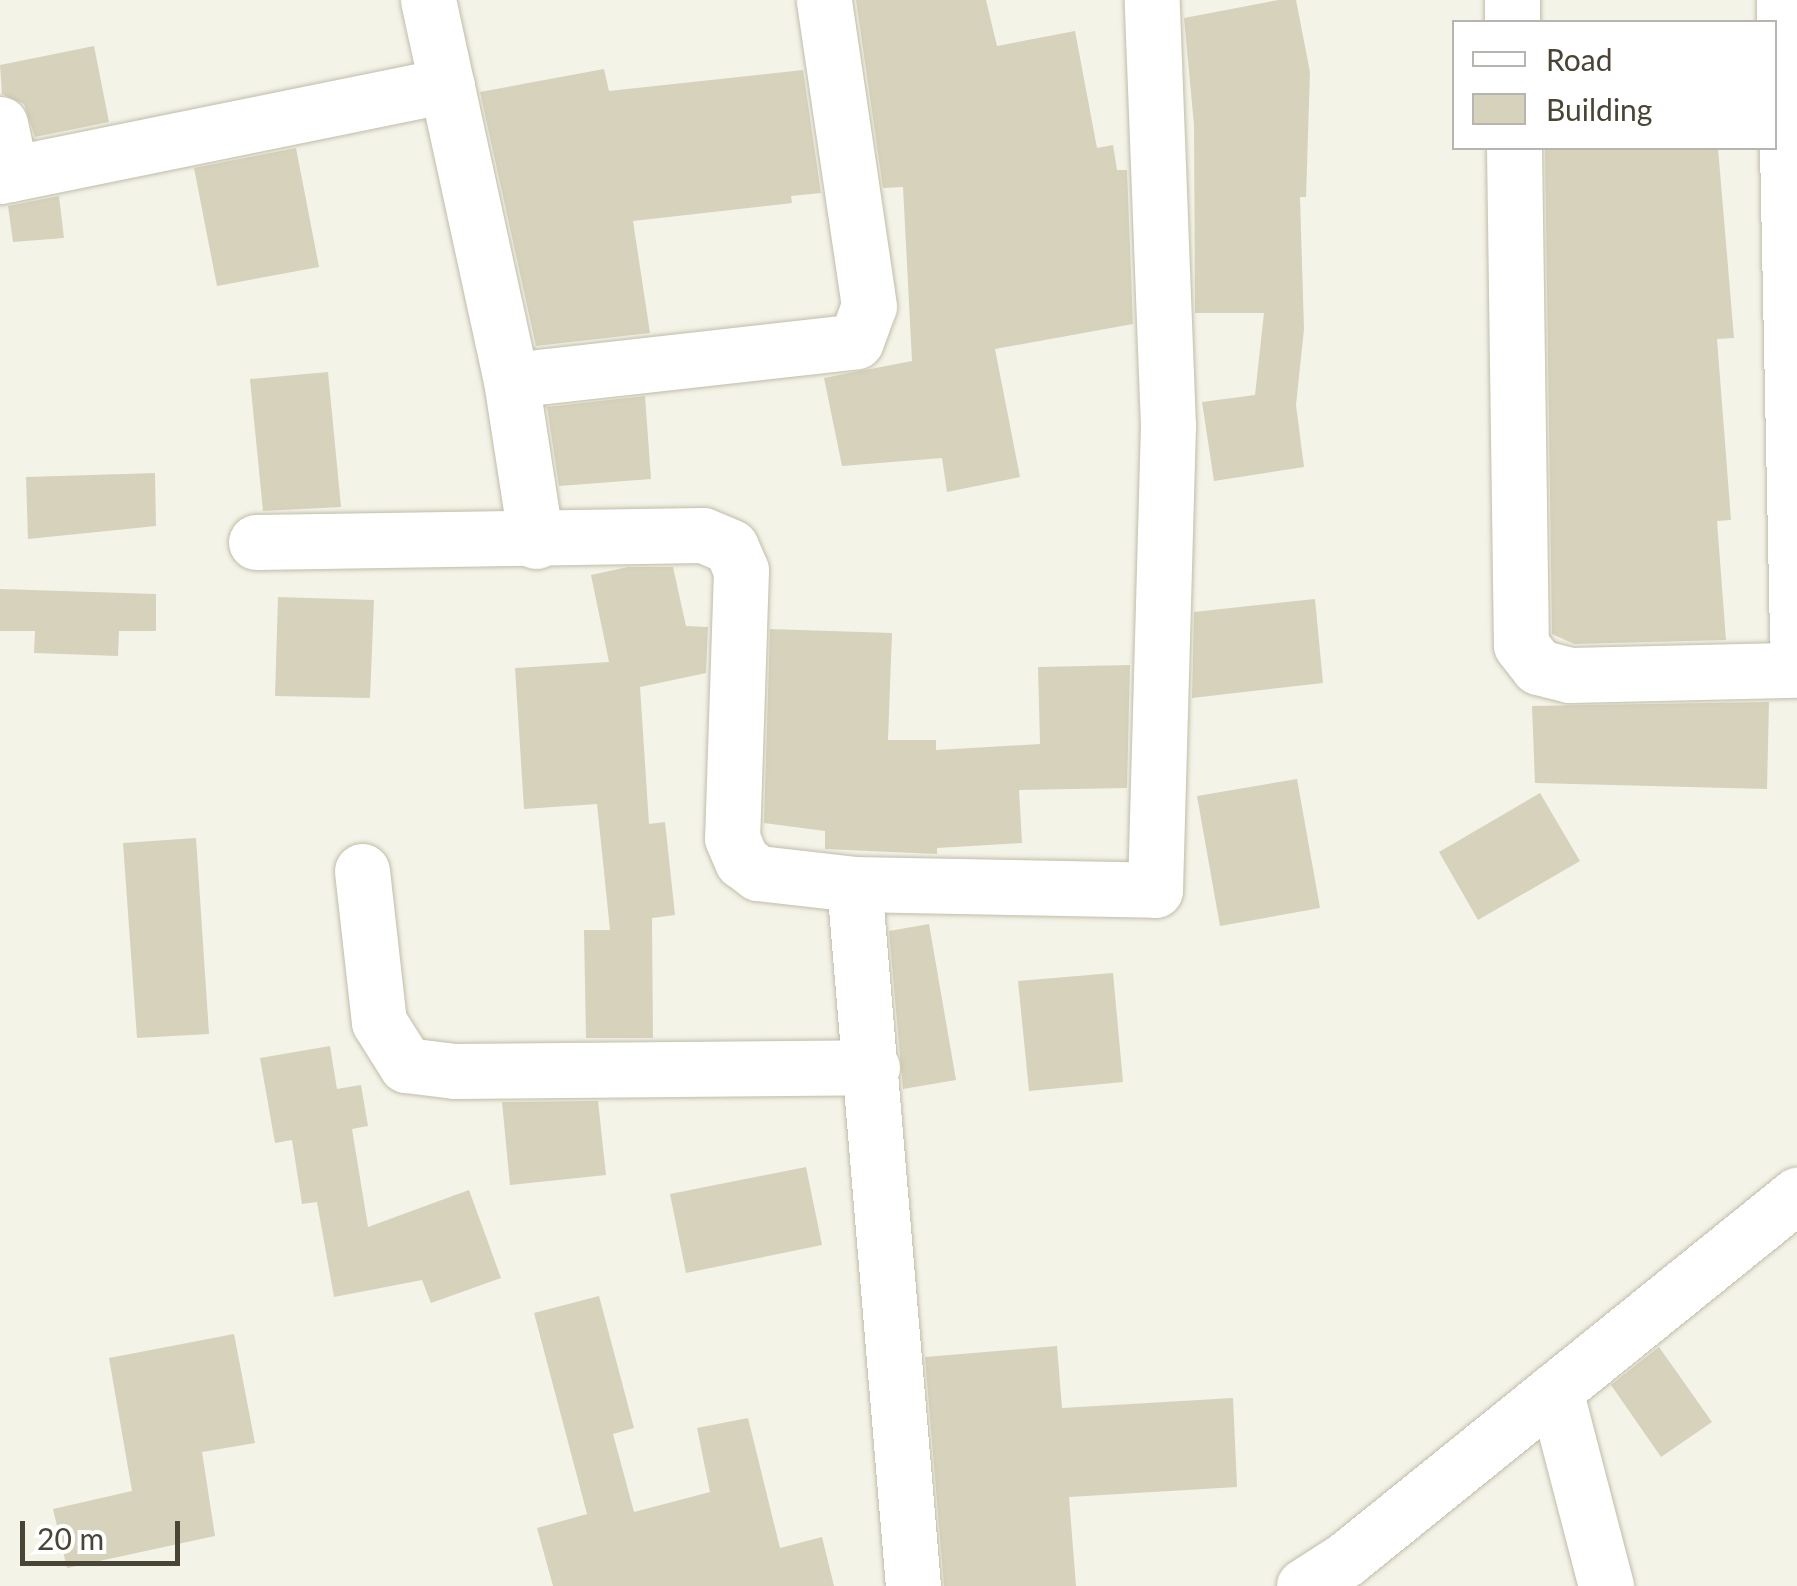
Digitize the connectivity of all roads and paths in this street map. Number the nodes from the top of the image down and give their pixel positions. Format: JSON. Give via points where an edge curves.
{"nodes":[{"id":1,"x":428,"y":0,"type":"edge"},
{"id":2,"x":824,"y":0,"type":"edge"},
{"id":3,"x":1152,"y":0,"type":"edge"},
{"id":4,"x":1788,"y":5,"type":"edge"},
{"id":5,"x":446,"y":85,"type":"junction"},
{"id":6,"x":1514,"y":150,"type":"edge"},
{"id":7,"x":4,"y":158,"type":"edge"},
{"id":8,"x":511,"y":380,"type":"junction"},
{"id":9,"x":536,"y":541,"type":"junction"},
{"id":10,"x":256,"y":542,"type":"dead end"},
{"id":11,"x":1797,"y":639,"type":"edge"},
{"id":12,"x":1797,"y":670,"type":"edge"},
{"id":13,"x":362,"y":871,"type":"dead end"},
{"id":14,"x":854,"y":884,"type":"junction"},
{"id":15,"x":872,"y":1066,"type":"junction"},
{"id":16,"x":1797,"y":1195,"type":"edge"},
{"id":17,"x":1555,"y":1390,"type":"junction"},
{"id":18,"x":914,"y":1586,"type":"edge"},
{"id":19,"x":1304,"y":1586,"type":"edge"},
{"id":20,"x":1606,"y":1586,"type":"edge"}],
"edges":[{"from":1,"to":5,"type":"street"},
{"from":2,"to":8,"type":"street","via":[[869,306],[856,340]]},
{"from":3,"to":14,"type":"street","via":[[1168,426],[1155,890]]},
{"from":4,"to":11,"type":"street"},
{"from":5,"to":7,"type":"street"},
{"from":5,"to":8,"type":"street"},
{"from":6,"to":12,"type":"street","via":[[1521,645],[1538,666],[1570,675]]},
{"from":8,"to":9,"type":"street"},
{"from":9,"to":10,"type":"street"},
{"from":9,"to":14,"type":"street","via":[[703,535],[730,548],[741,570],[732,838],[742,861],[758,873]]},
{"from":13,"to":15,"type":"street","via":[[379,1022],[406,1064],[455,1071]]},
{"from":14,"to":15,"type":"street"},
{"from":15,"to":18,"type":"street"},
{"from":16,"to":17,"type":"street"},
{"from":17,"to":19,"type":"street"},
{"from":17,"to":20,"type":"street"}]}
